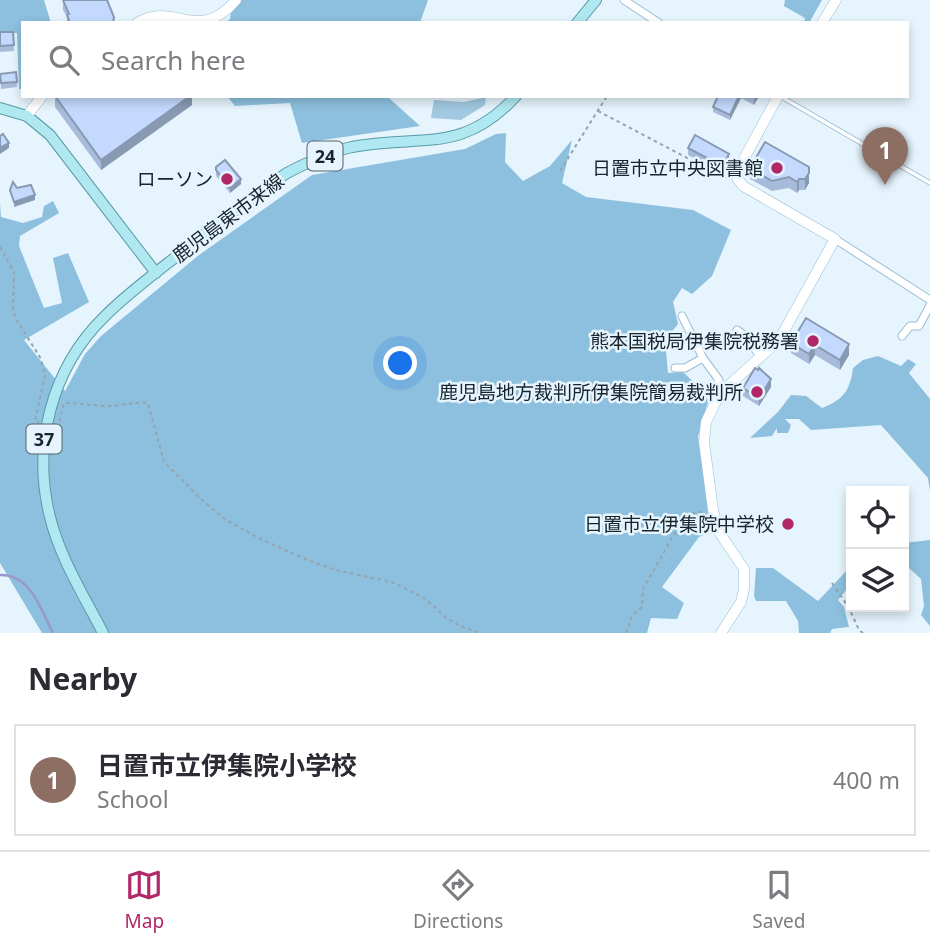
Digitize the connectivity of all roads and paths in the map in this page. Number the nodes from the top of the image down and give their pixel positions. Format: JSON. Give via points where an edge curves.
{"nodes":[{"id":1,"x":236,"y":0,"type":"edge"},
{"id":2,"x":596,"y":0,"type":"edge"},
{"id":3,"x":624,"y":0,"type":"edge"},
{"id":4,"x":836,"y":0,"type":"edge"},
{"id":5,"x":141,"y":21,"type":"edge"},
{"id":6,"x":210,"y":21,"type":"edge"},
{"id":7,"x":210,"y":21,"type":"edge"},
{"id":8,"x":579,"y":21,"type":"edge"},
{"id":9,"x":656,"y":21,"type":"edge"},
{"id":10,"x":823,"y":21,"type":"edge"},
{"id":11,"x":40,"y":98,"type":"edge"},
{"id":12,"x":514,"y":98,"type":"edge"},
{"id":13,"x":606,"y":98,"type":"edge"},
{"id":14,"x":778,"y":98,"type":"edge"},
{"id":15,"x":782,"y":98,"type":"edge"},
{"id":16,"x":0,"y":108,"type":"edge"},
{"id":17,"x":598,"y":111,"type":"junction"},
{"id":18,"x":27,"y":116,"type":"junction"},
{"id":19,"x":559,"y":171,"type":"dead end"},
{"id":20,"x":737,"y":178,"type":"junction"},
{"id":21,"x":930,"y":183,"type":"edge"},
{"id":22,"x":835,"y":239,"type":"junction"},
{"id":23,"x":0,"y":247,"type":"edge"},
{"id":24,"x":156,"y":273,"type":"junction"},
{"id":25,"x":930,"y":300,"type":"edge"},
{"id":26,"x":930,"y":306,"type":"edge"},
{"id":27,"x":682,"y":316,"type":"dead end"},
{"id":28,"x":737,"y":330,"type":"dead end"},
{"id":29,"x":902,"y":337,"type":"dead end"},
{"id":30,"x":761,"y":357,"type":"junction"},
{"id":31,"x":703,"y":358,"type":"junction"},
{"id":32,"x":674,"y":368,"type":"dead end"},
{"id":33,"x":715,"y":403,"type":"junction"},
{"id":34,"x":47,"y":424,"type":"junction"},
{"id":35,"x":55,"y":438,"type":"dead end"},
{"id":36,"x":713,"y":510,"type":"junction"},
{"id":37,"x":832,"y":583,"type":"dead end"},
{"id":38,"x":103,"y":633,"type":"edge"},
{"id":39,"x":480,"y":633,"type":"edge"},
{"id":40,"x":626,"y":633,"type":"edge"},
{"id":41,"x":721,"y":633,"type":"edge"},
{"id":42,"x":863,"y":633,"type":"edge"}],
"edges":[{"from":1,"to":7,"type":"street"},
{"from":2,"to":8,"type":"main road"},
{"from":3,"to":9,"type":"street"},
{"from":4,"to":10,"type":"street"},
{"from":5,"to":6,"type":"street","via":[[153,15]]},
{"from":11,"to":18,"type":"street"},
{"from":12,"to":24,"type":"main road","name":"鹿児島東市来線","number":"24","via":[[467,133],[352,148],[309,162],[267,186]]},
{"from":13,"to":17,"type":"path"},
{"from":14,"to":20,"type":"street"},
{"from":15,"to":21,"type":"lane"},
{"from":16,"to":18,"type":"main road","name":"鹿児島東市来線"},
{"from":17,"to":19,"type":"path"},
{"from":17,"to":20,"type":"path","via":[[723,179]]},
{"from":18,"to":24,"type":"main road","name":"鹿児島東市来線","via":[[50,135]]},
{"from":20,"to":22,"type":"street","via":[[743,186]]},
{"from":22,"to":25,"type":"street"},
{"from":22,"to":30,"type":"street","via":[[779,340]]},
{"from":23,"to":34,"type":"path","via":[[14,272],[15,317],[41,359],[45,375],[35,421]]},
{"from":24,"to":34,"type":"main road","number":"37","via":[[104,316],[78,349],[57,388]]},
{"from":26,"to":29,"type":"street","via":[[922,328],[910,326]]},
{"from":27,"to":31,"type":"street"},
{"from":28,"to":30,"type":"street"},
{"from":30,"to":33,"type":"street"},
{"from":31,"to":32,"type":"street","via":[[685,368]]},
{"from":31,"to":33,"type":"street","via":[[719,380],[710,397]]},
{"from":33,"to":36,"type":"street","via":[[706,422],[704,442]]},
{"from":34,"to":38,"type":"main road","number":"37","via":[[43,469],[51,523]]},
{"from":35,"to":39,"type":"path","via":[[64,404],[149,404],[164,462],[226,520],[307,560],[392,582],[426,599],[460,626]]},
{"from":36,"to":40,"type":"path","via":[[690,514],[677,531],[643,589],[642,607],[635,611]]},
{"from":36,"to":41,"type":"street","via":[[719,532],[744,569],[741,602]]},
{"from":37,"to":42,"type":"path"}]}
